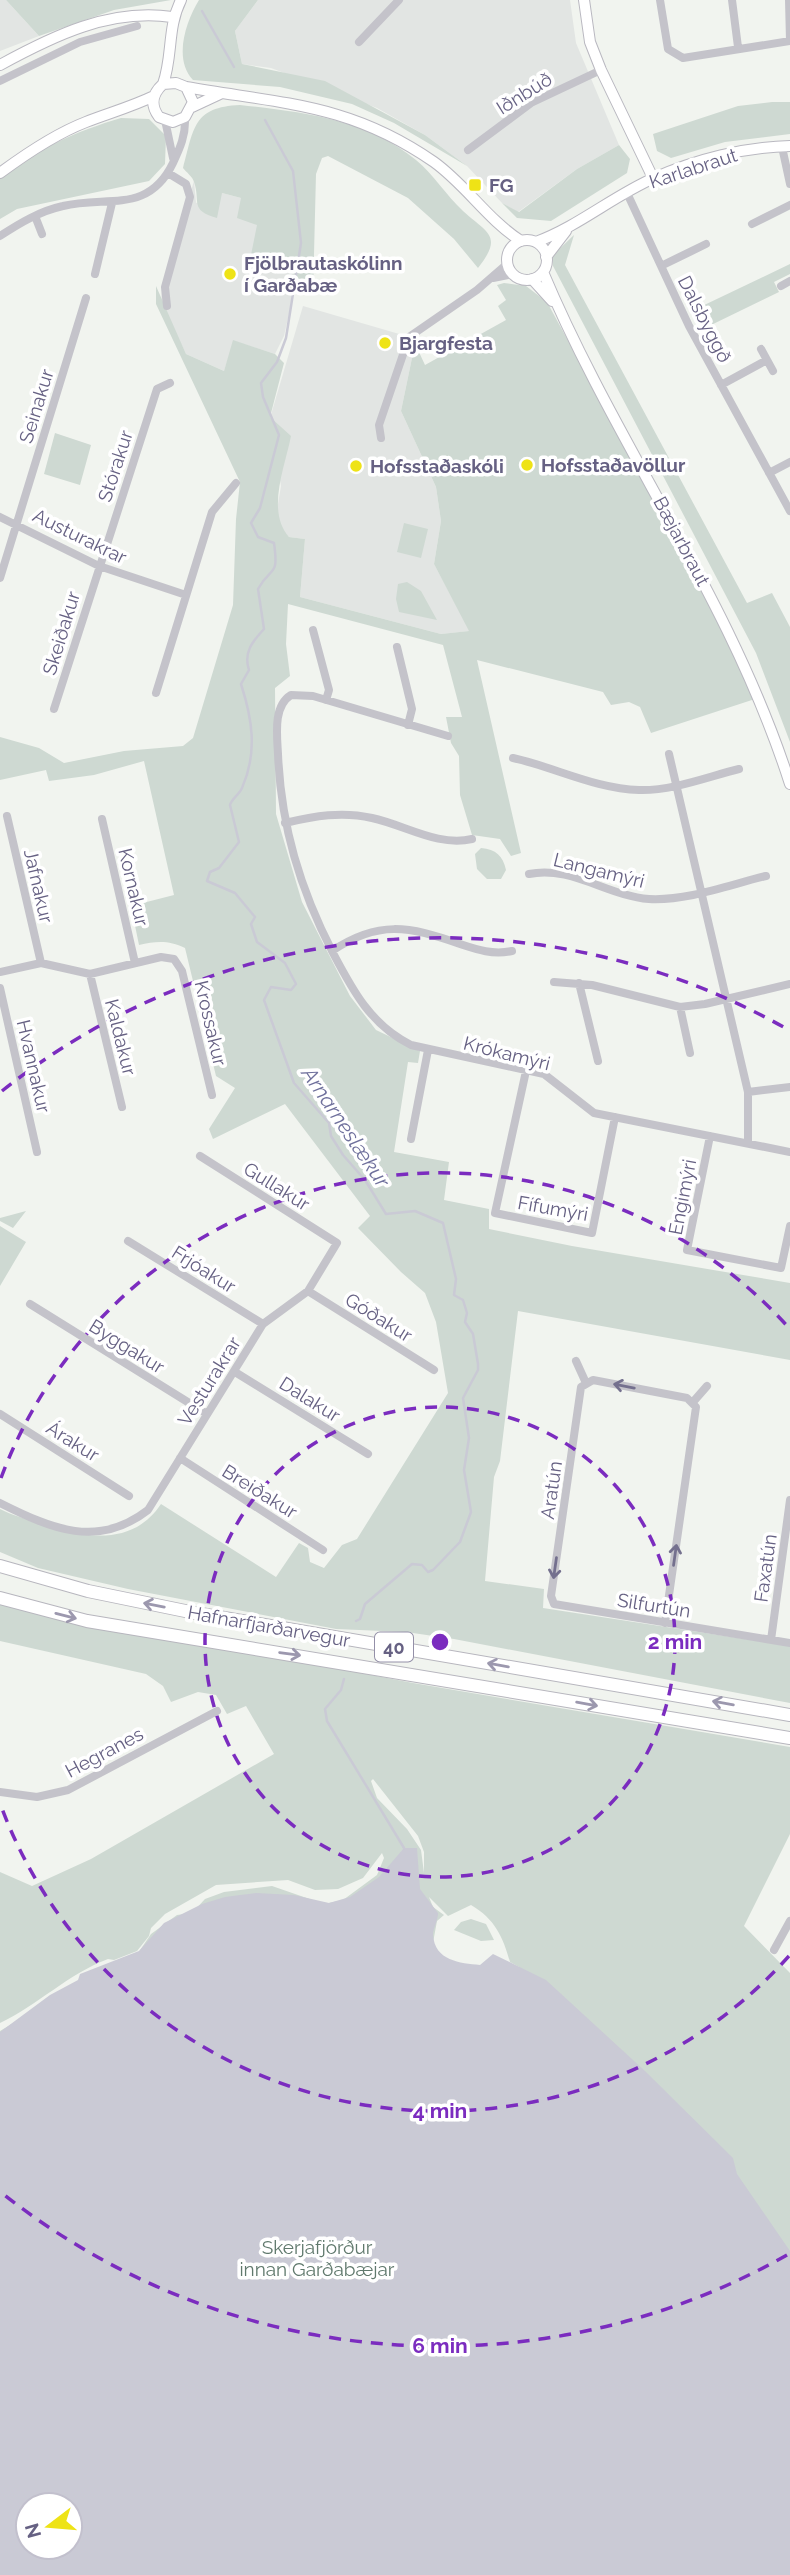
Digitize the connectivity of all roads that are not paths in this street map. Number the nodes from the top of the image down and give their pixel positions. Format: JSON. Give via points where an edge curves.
{"nodes":[{"id":1,"x":181,"y":0,"type":"edge"},
{"id":2,"x":398,"y":0,"type":"edge"},
{"id":3,"x":584,"y":0,"type":"edge"},
{"id":4,"x":660,"y":0,"type":"edge"},
{"id":5,"x":732,"y":0,"type":"edge"},
{"id":6,"x":789,"y":0,"type":"edge"},
{"id":7,"x":172,"y":17,"type":"junction"},
{"id":8,"x":137,"y":26,"type":"dead end"},
{"id":9,"x":359,"y":42,"type":"dead end"},
{"id":10,"x":738,"y":47,"type":"junction"},
{"id":11,"x":26,"y":51,"type":"junction"},
{"id":12,"x":32,"y":63,"type":"junction"},
{"id":13,"x":0,"y":65,"type":"edge"},
{"id":14,"x":169,"y":65,"type":"junction"},
{"id":15,"x":601,"y":70,"type":"junction"},
{"id":16,"x":0,"y":81,"type":"edge"},
{"id":17,"x":163,"y":84,"type":"junction"},
{"id":18,"x":181,"y":85,"type":"junction"},
{"id":19,"x":222,"y":93,"type":"junction"},
{"id":20,"x":153,"y":96,"type":"junction"},
{"id":21,"x":124,"y":111,"type":"junction"},
{"id":22,"x":155,"y":112,"type":"junction"},
{"id":23,"x":189,"y":112,"type":"junction"},
{"id":24,"x":165,"y":121,"type":"junction"},
{"id":25,"x":786,"y":146,"type":"edge"},
{"id":26,"x":468,"y":150,"type":"dead end"},
{"id":27,"x":174,"y":161,"type":"junction"},
{"id":28,"x":0,"y":173,"type":"edge"},
{"id":29,"x":168,"y":173,"type":"junction"},
{"id":30,"x":653,"y":178,"type":"junction"},
{"id":31,"x":790,"y":184,"type":"edge"},
{"id":32,"x":627,"y":193,"type":"junction"},
{"id":33,"x":112,"y":203,"type":"junction"},
{"id":34,"x":790,"y":205,"type":"edge"},
{"id":35,"x":35,"y":215,"type":"junction"},
{"id":36,"x":752,"y":225,"type":"dead end"},
{"id":37,"x":505,"y":230,"type":"junction"},
{"id":38,"x":565,"y":231,"type":"junction"},
{"id":39,"x":42,"y":234,"type":"dead end"},
{"id":40,"x":0,"y":236,"type":"edge"},
{"id":41,"x":521,"y":241,"type":"junction"},
{"id":42,"x":536,"y":242,"type":"junction"},
{"id":43,"x":706,"y":244,"type":"dead end"},
{"id":44,"x":511,"y":248,"type":"junction"},
{"id":45,"x":547,"y":257,"type":"junction"},
{"id":46,"x":507,"y":264,"type":"junction"},
{"id":47,"x":661,"y":266,"type":"junction"},
{"id":48,"x":542,"y":272,"type":"junction"},
{"id":49,"x":95,"y":274,"type":"dead end"},
{"id":50,"x":513,"y":275,"type":"junction"},
{"id":51,"x":493,"y":278,"type":"junction"},
{"id":52,"x":532,"y":279,"type":"junction"},
{"id":53,"x":790,"y":281,"type":"edge"},
{"id":54,"x":781,"y":286,"type":"dead end"},
{"id":55,"x":86,"y":298,"type":"dead end"},
{"id":56,"x":167,"y":306,"type":"dead end"},
{"id":57,"x":557,"y":306,"type":"junction"},
{"id":58,"x":761,"y":349,"type":"dead end"},
{"id":59,"x":767,"y":360,"type":"junction"},
{"id":60,"x":773,"y":371,"type":"dead end"},
{"id":61,"x":170,"y":383,"type":"dead end"},
{"id":62,"x":721,"y":385,"type":"junction"},
{"id":63,"x":381,"y":438,"type":"dead end"},
{"id":64,"x":790,"y":462,"type":"edge"},
{"id":65,"x":769,"y":473,"type":"junction"},
{"id":66,"x":236,"y":483,"type":"dead end"},
{"id":67,"x":790,"y":511,"type":"edge"},
{"id":68,"x":0,"y":517,"type":"edge"},
{"id":69,"x":17,"y":523,"type":"junction"},
{"id":70,"x":99,"y":566,"type":"junction"},
{"id":71,"x":0,"y":578,"type":"edge"},
{"id":72,"x":186,"y":595,"type":"junction"},
{"id":73,"x":313,"y":630,"type":"dead end"},
{"id":74,"x":397,"y":647,"type":"dead end"},
{"id":75,"x":156,"y":693,"type":"dead end"},
{"id":76,"x":326,"y":700,"type":"junction"},
{"id":77,"x":54,"y":709,"type":"dead end"},
{"id":78,"x":408,"y":725,"type":"junction"},
{"id":79,"x":448,"y":736,"type":"dead end"},
{"id":80,"x":669,"y":754,"type":"dead end"},
{"id":81,"x":513,"y":758,"type":"dead end"},
{"id":82,"x":739,"y":769,"type":"dead end"},
{"id":83,"x":677,"y":784,"type":"junction"},
{"id":84,"x":790,"y":784,"type":"edge"},
{"id":85,"x":7,"y":816,"type":"dead end"},
{"id":86,"x":102,"y":819,"type":"dead end"},
{"id":87,"x":285,"y":823,"type":"junction"},
{"id":88,"x":472,"y":839,"type":"dead end"},
{"id":89,"x":529,"y":874,"type":"dead end"},
{"id":90,"x":766,"y":877,"type":"dead end"},
{"id":91,"x":703,"y":891,"type":"junction"},
{"id":92,"x":332,"y":951,"type":"junction"},
{"id":93,"x":512,"y":951,"type":"dead end"},
{"id":94,"x":41,"y":963,"type":"junction"},
{"id":95,"x":135,"y":963,"type":"junction"},
{"id":96,"x":0,"y":972,"type":"edge"},
{"id":97,"x":90,"y":975,"type":"junction"},
{"id":98,"x":554,"y":982,"type":"dead end"},
{"id":99,"x":579,"y":984,"type":"junction"},
{"id":100,"x":790,"y":984,"type":"edge"},
{"id":101,"x":0,"y":988,"type":"edge"},
{"id":102,"x":729,"y":998,"type":"junction"},
{"id":103,"x":680,"y":1007,"type":"junction"},
{"id":104,"x":428,"y":1050,"type":"junction"},
{"id":105,"x":690,"y":1053,"type":"dead end"},
{"id":106,"x":598,"y":1060,"type":"dead end"},
{"id":107,"x":526,"y":1071,"type":"junction"},
{"id":108,"x":790,"y":1087,"type":"edge"},
{"id":109,"x":748,"y":1092,"type":"junction"},
{"id":110,"x":212,"y":1095,"type":"dead end"},
{"id":111,"x":122,"y":1107,"type":"dead end"},
{"id":112,"x":615,"y":1117,"type":"junction"},
{"id":113,"x":710,"y":1136,"type":"junction"},
{"id":114,"x":411,"y":1139,"type":"dead end"},
{"id":115,"x":748,"y":1143,"type":"junction"},
{"id":116,"x":37,"y":1152,"type":"dead end"},
{"id":117,"x":790,"y":1152,"type":"edge"},
{"id":118,"x":200,"y":1156,"type":"dead end"},
{"id":119,"x":790,"y":1226,"type":"edge"},
{"id":120,"x":128,"y":1241,"type":"dead end"},
{"id":121,"x":337,"y":1243,"type":"joint"},
{"id":122,"x":308,"y":1291,"type":"junction"},
{"id":123,"x":30,"y":1304,"type":"dead end"},
{"id":124,"x":263,"y":1324,"type":"junction"},
{"id":125,"x":576,"y":1361,"type":"dead end"},
{"id":126,"x":434,"y":1370,"type":"dead end"},
{"id":127,"x":235,"y":1372,"type":"junction"},
{"id":128,"x":586,"y":1383,"type":"junction"},
{"id":129,"x":707,"y":1385,"type":"dead end"},
{"id":130,"x":693,"y":1402,"type":"junction"},
{"id":131,"x":0,"y":1414,"type":"edge"},
{"id":132,"x":207,"y":1414,"type":"junction"},
{"id":133,"x":368,"y":1454,"type":"dead end"},
{"id":134,"x":180,"y":1458,"type":"junction"},
{"id":135,"x":129,"y":1496,"type":"dead end"},
{"id":136,"x":790,"y":1500,"type":"edge"},
{"id":137,"x":0,"y":1503,"type":"edge"},
{"id":138,"x":323,"y":1550,"type":"dead end"},
{"id":139,"x":0,"y":1566,"type":"edge"},
{"id":140,"x":0,"y":1598,"type":"edge"},
{"id":141,"x":554,"y":1604,"type":"joint"},
{"id":142,"x":665,"y":1623,"type":"junction"},
{"id":143,"x":771,"y":1640,"type":"junction"},
{"id":144,"x":790,"y":1643,"type":"edge"},
{"id":145,"x":217,"y":1710,"type":"dead end"},
{"id":146,"x":790,"y":1715,"type":"edge"},
{"id":147,"x":790,"y":1738,"type":"edge"},
{"id":148,"x":0,"y":1792,"type":"edge"},
{"id":149,"x":790,"y":1921,"type":"edge"},
{"id":150,"x":774,"y":1950,"type":"dead end"}],
"edges":[{"from":1,"to":7,"type":"street"},
{"from":2,"to":9,"type":"street"},
{"from":3,"to":15,"type":"street","via":[[590,42]]},
{"from":4,"to":10,"type":"street","via":[[666,43],[674,55],[690,57]]},
{"from":5,"to":10,"type":"street"},
{"from":6,"to":10,"type":"street","via":[[790,41]]},
{"from":7,"to":11,"type":"street","via":[[136,13],[112,18]]},
{"from":7,"to":14,"type":"street"},
{"from":8,"to":12,"type":"street","via":[[80,42]]},
{"from":11,"to":12,"type":"street"},
{"from":11,"to":13,"type":"street"},
{"from":12,"to":16,"type":"street"},
{"from":14,"to":17,"type":"street"},
{"from":14,"to":18,"type":"street"},
{"from":15,"to":26,"type":"street","name":"Iðnbúð","via":[[531,103]]},
{"from":15,"to":30,"type":"street"},
{"from":17,"to":18,"type":"street"},
{"from":17,"to":20,"type":"street"},
{"from":18,"to":19,"type":"street"},
{"from":18,"to":23,"type":"street","via":[[190,93]]},
{"from":19,"to":23,"type":"street"},
{"from":19,"to":37,"type":"street","via":[[310,106],[385,133],[437,164]]},
{"from":20,"to":21,"type":"street"},
{"from":20,"to":22,"type":"street"},
{"from":21,"to":22,"type":"street"},
{"from":21,"to":28,"type":"street","via":[[52,138]]},
{"from":22,"to":24,"type":"street"},
{"from":23,"to":24,"type":"street","via":[[173,122]]},
{"from":23,"to":27,"type":"street"},
{"from":24,"to":27,"type":"street"},
{"from":25,"to":30,"type":"street","name":"Karlabraut","via":[[708,159]]},
{"from":25,"to":31,"type":"street"},
{"from":27,"to":29,"type":"street"},
{"from":29,"to":33,"type":"street","via":[[150,191]]},
{"from":29,"to":56,"type":"street","via":[[186,184],[190,197],[165,287]]},
{"from":30,"to":32,"type":"street","name":"Karlabraut"},
{"from":32,"to":38,"type":"street","name":"Karlabraut"},
{"from":32,"to":47,"type":"street","name":"Dalsbyggð"},
{"from":33,"to":35,"type":"street","via":[[65,205]]},
{"from":33,"to":49,"type":"street"},
{"from":34,"to":36,"type":"street"},
{"from":35,"to":39,"type":"street"},
{"from":35,"to":40,"type":"street"},
{"from":37,"to":41,"type":"street"},
{"from":37,"to":44,"type":"street"},
{"from":38,"to":42,"type":"street","name":"Karlabraut"},
{"from":38,"to":45,"type":"street","name":"Karlabraut"},
{"from":41,"to":42,"type":"street"},
{"from":41,"to":44,"type":"street"},
{"from":42,"to":45,"type":"street"},
{"from":43,"to":47,"type":"street","name":"Dalsbyggð"},
{"from":44,"to":46,"type":"street"},
{"from":45,"to":48,"type":"street"},
{"from":46,"to":50,"type":"street"},
{"from":46,"to":51,"type":"street"},
{"from":47,"to":62,"type":"street","name":"Dalsbyggð"},
{"from":48,"to":52,"type":"street"},
{"from":48,"to":57,"type":"street","name":"Bæjarbraut"},
{"from":50,"to":51,"type":"street"},
{"from":50,"to":52,"type":"street"},
{"from":51,"to":63,"type":"street","via":[[409,337],[379,425]]},
{"from":52,"to":57,"type":"street","name":"Bæjarbraut"},
{"from":53,"to":54,"type":"street"},
{"from":55,"to":69,"type":"street","name":"Seinakur"},
{"from":57,"to":84,"type":"street","name":"Bæjarbraut","via":[[744,661]]},
{"from":58,"to":59,"type":"street","name":"Dalsbyggð"},
{"from":59,"to":60,"type":"street","name":"Dalsbyggð"},
{"from":59,"to":62,"type":"street","name":"Dalsbyggð"},
{"from":61,"to":70,"type":"street","name":"Stórakur","via":[[157,390]]},
{"from":62,"to":65,"type":"street","name":"Dalsbyggð"},
{"from":64,"to":65,"type":"street"},
{"from":65,"to":67,"type":"street","name":"Dalsbyggð"},
{"from":66,"to":72,"type":"street","via":[[212,512]]},
{"from":68,"to":69,"type":"street","name":"Austurakrar"},
{"from":69,"to":70,"type":"street","name":"Austurakrar"},
{"from":69,"to":71,"type":"street","name":"Seinakur"},
{"from":70,"to":72,"type":"street","name":"Austurakrar"},
{"from":70,"to":77,"type":"street","name":"Skeiðakur"},
{"from":72,"to":75,"type":"street"},
{"from":73,"to":76,"type":"street","via":[[329,690]]},
{"from":74,"to":78,"type":"street","via":[[412,709]]},
{"from":76,"to":78,"type":"street","name":"Krókamýri"},
{"from":76,"to":87,"type":"street","name":"Krókamýri","via":[[292,695],[281,706],[278,749]]},
{"from":78,"to":79,"type":"street","name":"Krókamýri"},
{"from":80,"to":83,"type":"street"},
{"from":81,"to":83,"type":"street","via":[[636,790]]},
{"from":82,"to":83,"type":"street"},
{"from":83,"to":91,"type":"street"},
{"from":85,"to":94,"type":"street","name":"Jafnakur"},
{"from":86,"to":95,"type":"street","name":"Kornakur"},
{"from":87,"to":88,"type":"street","via":[[344,815],[372,818],[455,843]]},
{"from":87,"to":92,"type":"street","name":"Krókamýri","via":[[304,895]]},
{"from":89,"to":91,"type":"street","name":"Langamýri","via":[[548,871],[650,899]]},
{"from":90,"to":91,"type":"street","name":"Langamýri"},
{"from":91,"to":102,"type":"street"},
{"from":92,"to":93,"type":"street","via":[[351,937],[395,928],[428,933],[486,952]]},
{"from":92,"to":104,"type":"street","name":"Krókamýri","via":[[375,1020],[401,1040]]},
{"from":94,"to":96,"type":"street"},
{"from":94,"to":97,"type":"street"},
{"from":95,"to":97,"type":"street","name":"Krossakur"},
{"from":95,"to":110,"type":"street","name":"Krossakur","via":[[167,957],[181,968]]},
{"from":97,"to":111,"type":"street","name":"Kaldakur"},
{"from":98,"to":99,"type":"street"},
{"from":99,"to":103,"type":"street"},
{"from":99,"to":106,"type":"street"},
{"from":100,"to":102,"type":"street"},
{"from":101,"to":116,"type":"street","name":"Hvannakur"},
{"from":102,"to":103,"type":"street"},
{"from":102,"to":109,"type":"street"},
{"from":103,"to":105,"type":"street"},
{"from":104,"to":107,"type":"street","name":"Krókamýri"},
{"from":104,"to":114,"type":"street"},
{"from":107,"to":112,"type":"street","name":"Krókamýri","via":[[555,1080],[589,1111]]},
{"from":107,"to":112,"type":"street","name":"Fífumýri","via":[[495,1213],[592,1233]]},
{"from":108,"to":109,"type":"street"},
{"from":109,"to":115,"type":"street"},
{"from":112,"to":113,"type":"street","name":"Krókamýri"},
{"from":113,"to":115,"type":"street","name":"Krókamýri"},
{"from":113,"to":119,"type":"street","name":"Engimýri","via":[[687,1250],[781,1268]]},
{"from":115,"to":117,"type":"street","name":"Krókamýri"},
{"from":118,"to":121,"type":"street","name":"Gullakur"},
{"from":120,"to":124,"type":"street","name":"Frjóakur"},
{"from":121,"to":122,"type":"street","name":"Vesturakrar"},
{"from":122,"to":124,"type":"street","name":"Vesturakrar"},
{"from":122,"to":126,"type":"street","name":"Góðakur"},
{"from":123,"to":132,"type":"street","name":"Byggakur"},
{"from":124,"to":127,"type":"street","name":"Vesturakrar"},
{"from":125,"to":128,"type":"street"},
{"from":127,"to":132,"type":"street","name":"Vesturakrar"},
{"from":127,"to":133,"type":"street","name":"Dalakur"},
{"from":130,"to":128,"type":"street","one_way":true,"via":[[593,1380]]},
{"from":128,"to":141,"type":"street","name":"Aratún","one_way":true,"via":[[581,1387],[551,1596]]},
{"from":129,"to":130,"type":"street"},
{"from":142,"to":130,"type":"street","one_way":true,"via":[[696,1410]]},
{"from":131,"to":135,"type":"street","name":"Árakur"},
{"from":132,"to":134,"type":"street","name":"Vesturakrar"},
{"from":134,"to":137,"type":"street","name":"Vesturakrar","via":[[148,1510],[128,1525],[106,1532],[69,1530]]},
{"from":134,"to":138,"type":"street","name":"Breiðakur"},
{"from":136,"to":143,"type":"street","name":"Faxatún"},
{"from":146,"to":139,"type":"main road","name":"Hafnarfjarðarvegur","number":"40","one_way":true,"via":[[195,1613],[75,1588]]},
{"from":140,"to":147,"type":"main road","name":"Hafnarfjarðarvegur","number":"40","one_way":true,"via":[[87,1621]]},
{"from":141,"to":142,"type":"street","name":"Silfurtún"},
{"from":142,"to":143,"type":"street","name":"Silfurtún"},
{"from":143,"to":144,"type":"street","name":"Silfurtún"},
{"from":145,"to":148,"type":"street","name":"Hegranes","via":[[68,1790],[37,1797]]},
{"from":149,"to":150,"type":"street"}]}
